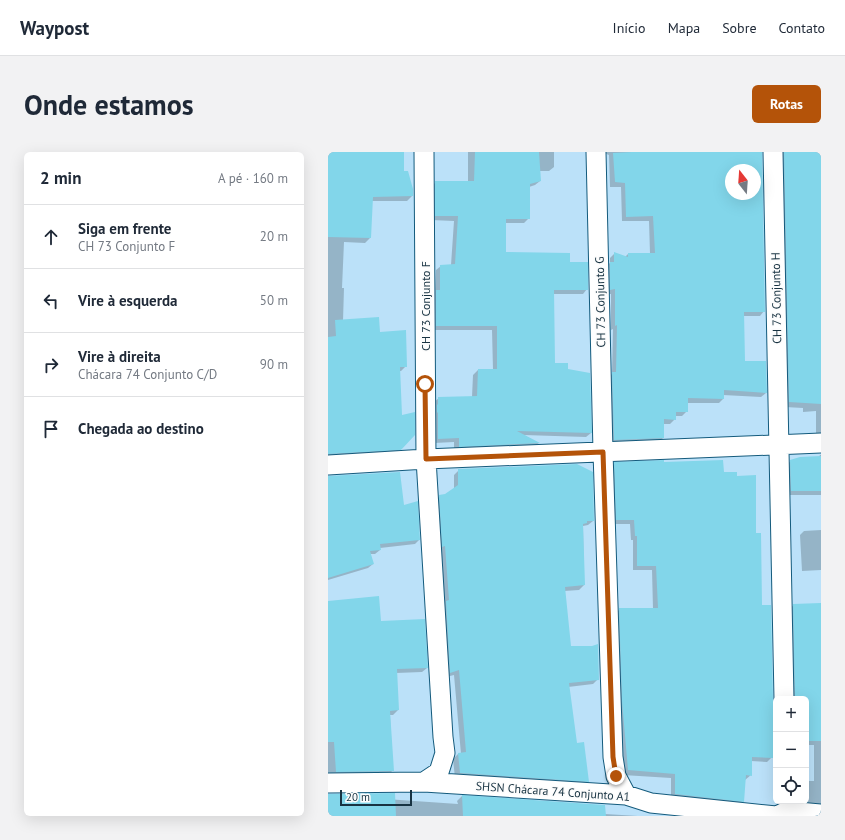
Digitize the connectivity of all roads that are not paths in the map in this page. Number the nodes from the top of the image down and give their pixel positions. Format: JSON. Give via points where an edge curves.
{"nodes":[{"id":1,"x":424,"y":152,"type":"edge"},
{"id":2,"x":596,"y":152,"type":"edge"},
{"id":3,"x":773,"y":152,"type":"edge"},
{"id":4,"x":821,"y":443,"type":"edge"},
{"id":5,"x":779,"y":445,"type":"junction"},
{"id":6,"x":603,"y":452,"type":"junction"},
{"id":7,"x":426,"y":459,"type":"junction"},
{"id":8,"x":328,"y":465,"type":"edge"},
{"id":9,"x":784,"y":696,"type":"edge"},
{"id":10,"x":424,"y":782,"type":"junction"},
{"id":11,"x":328,"y":783,"type":"edge"},
{"id":12,"x":626,"y":794,"type":"junction"},
{"id":13,"x":781,"y":811,"type":"edge"},
{"id":14,"x":821,"y":814,"type":"edge"}],
"edges":[{"from":1,"to":7,"type":"street","name":"CH 73 Conjunto F"},
{"from":2,"to":6,"type":"street","name":"CH 73 Conjunto G"},
{"from":3,"to":5,"type":"street","name":"CH 73 Conjunto H"},
{"from":4,"to":5,"type":"street"},
{"from":5,"to":6,"type":"street"},
{"from":5,"to":9,"type":"street","name":"CH 73 Conjunto H"},
{"from":6,"to":7,"type":"street"},
{"from":6,"to":12,"type":"street","name":"CH 73 Conjunto G","via":[[613,757],[616,776]]},
{"from":7,"to":8,"type":"street"},
{"from":7,"to":10,"type":"street","name":"CH 73 Conjunto F","via":[[445,753],[439,772]]},
{"from":10,"to":11,"type":"street","name":"SHSN Chácara 74 Conjunto A1"},
{"from":10,"to":12,"type":"street","name":"SHSN Chácara 74 Conjunto A1"},
{"from":12,"to":13,"type":"street","name":"SHSN Chácara 74 Conjunto A1","via":[[651,803]]},
{"from":13,"to":14,"type":"street","name":"SHSN Chácara 74 Conjunto A1"}]}
